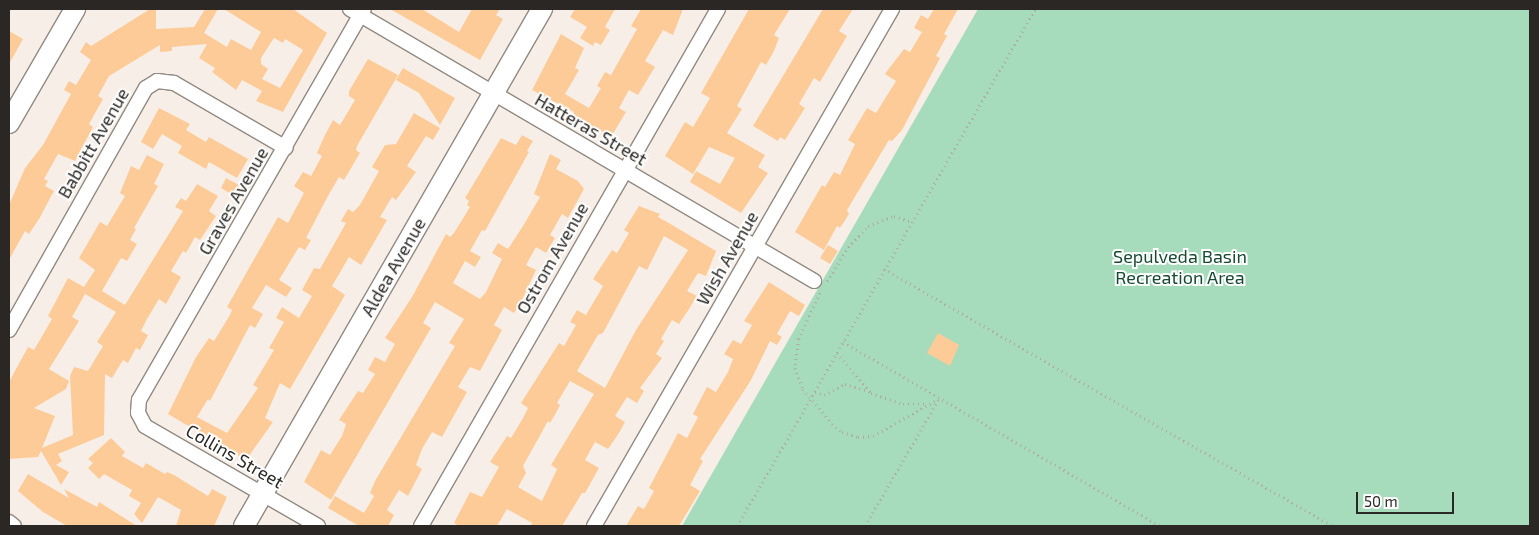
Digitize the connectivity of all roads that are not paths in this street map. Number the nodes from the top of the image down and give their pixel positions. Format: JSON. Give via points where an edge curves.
{"nodes":[{"id":1,"x":75,"y":9,"type":"edge"},
{"id":2,"x":542,"y":9,"type":"edge"},
{"id":3,"x":718,"y":9,"type":"edge"},
{"id":4,"x":892,"y":9,"type":"edge"},
{"id":5,"x":358,"y":11,"type":"edge"},
{"id":6,"x":493,"y":93,"type":"junction"},
{"id":7,"x":9,"y":123,"type":"edge"},
{"id":8,"x":286,"y":148,"type":"junction"},
{"id":9,"x":624,"y":170,"type":"junction"},
{"id":10,"x":756,"y":246,"type":"junction"},
{"id":11,"x":814,"y":281,"type":"dead end"},
{"id":12,"x":9,"y":330,"type":"edge"},
{"id":13,"x":138,"y":414,"type":"joint"},
{"id":14,"x":263,"y":494,"type":"junction"},
{"id":15,"x":9,"y":522,"type":"edge"},
{"id":16,"x":14,"y":526,"type":"edge"},
{"id":17,"x":244,"y":526,"type":"edge"},
{"id":18,"x":318,"y":526,"type":"edge"},
{"id":19,"x":421,"y":526,"type":"edge"},
{"id":20,"x":594,"y":526,"type":"edge"}],
"edges":[{"from":1,"to":7,"type":"street"},
{"from":2,"to":6,"type":"street","name":"Aldea Avenue"},
{"from":3,"to":9,"type":"street","name":"Ostrom Avenue"},
{"from":4,"to":10,"type":"street","name":"Wish Avenue"},
{"from":5,"to":6,"type":"street","name":"Hatteras Street"},
{"from":5,"to":8,"type":"street","name":"Graves Avenue"},
{"from":6,"to":9,"type":"street","name":"Hatteras Street"},
{"from":6,"to":14,"type":"street","name":"Aldea Avenue"},
{"from":8,"to":12,"type":"street","name":"Babbitt Avenue","via":[[174,83],[157,81],[146,88]]},
{"from":8,"to":13,"type":"street","name":"Graves Avenue","via":[[139,400]]},
{"from":9,"to":10,"type":"street","name":"Hatteras Street"},
{"from":9,"to":19,"type":"street","name":"Ostrom Avenue"},
{"from":10,"to":11,"type":"street","name":"Hatteras Street"},
{"from":10,"to":20,"type":"street","name":"Wish Avenue"},
{"from":13,"to":14,"type":"street","name":"Collins Street","via":[[145,426]]},
{"from":14,"to":17,"type":"street","name":"Aldea Avenue"},
{"from":14,"to":18,"type":"street","name":"Collins Street"},
{"from":15,"to":16,"type":"street"}]}
